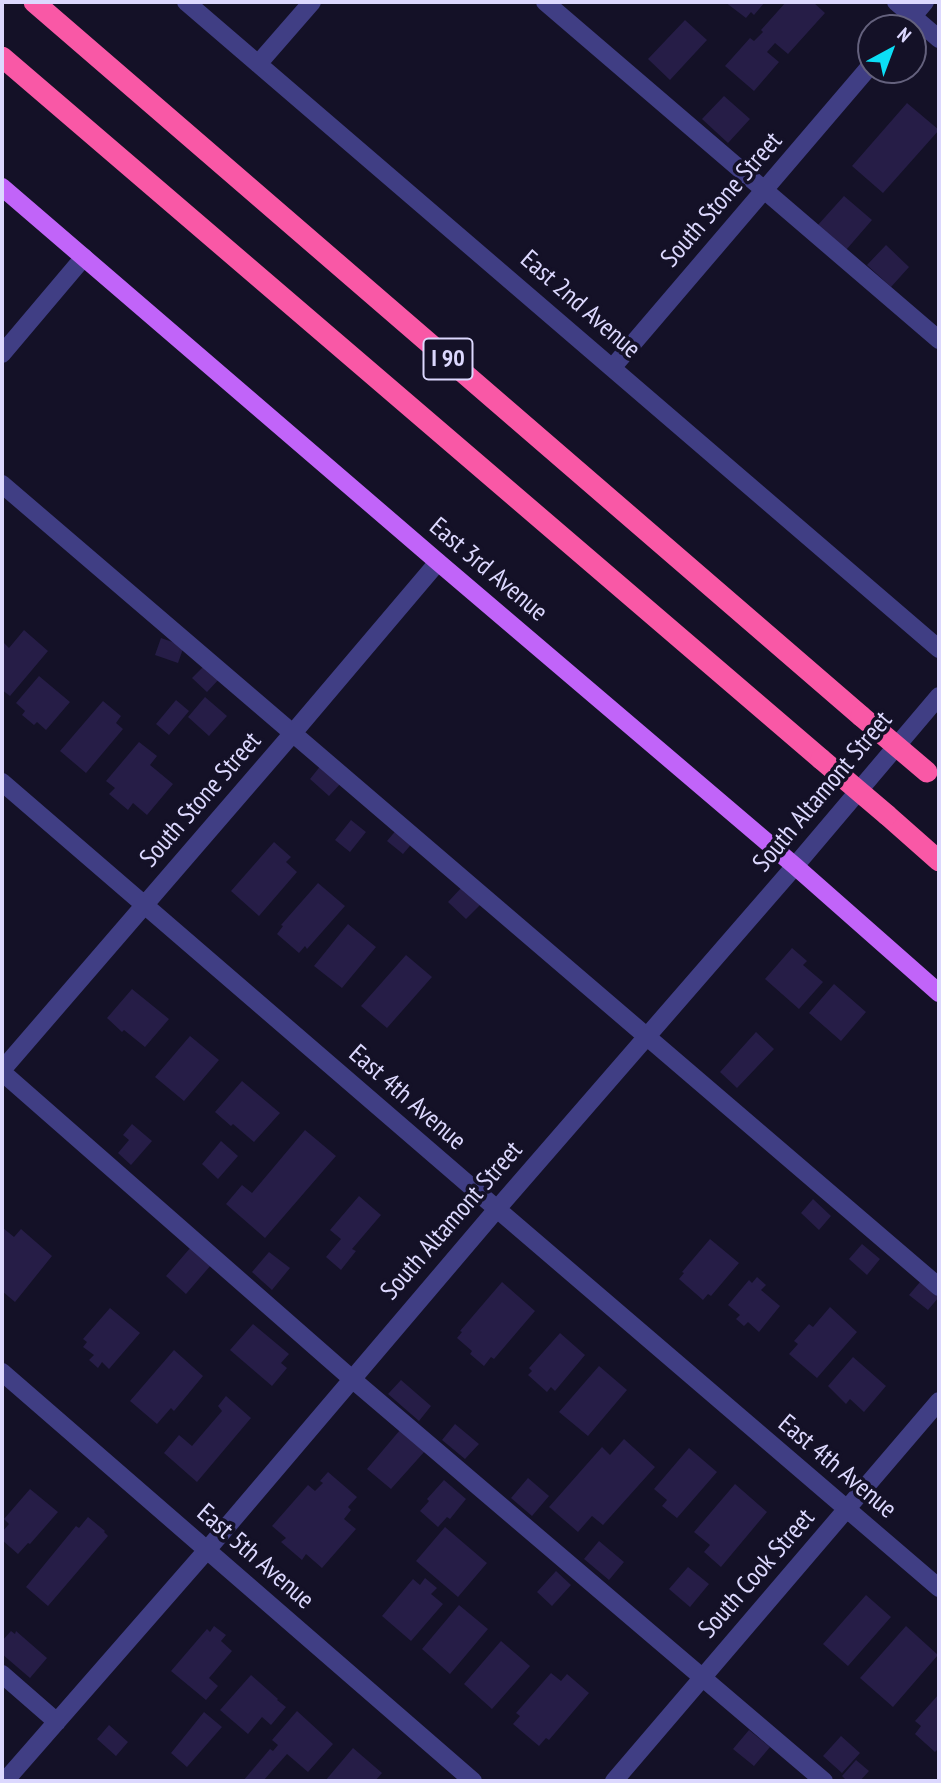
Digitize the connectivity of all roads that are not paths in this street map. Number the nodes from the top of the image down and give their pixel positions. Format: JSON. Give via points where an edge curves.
{"nodes":[{"id":1,"x":34,"y":2,"type":"edge"},
{"id":2,"x":186,"y":2,"type":"edge"},
{"id":3,"x":312,"y":2,"type":"edge"},
{"id":4,"x":545,"y":2,"type":"edge"},
{"id":5,"x":2,"y":57,"type":"edge"},
{"id":6,"x":258,"y":64,"type":"junction"},
{"id":7,"x":857,"y":82,"type":"edge"},
{"id":8,"x":2,"y":187,"type":"edge"},
{"id":9,"x":765,"y":190,"type":"junction"},
{"id":10,"x":84,"y":257,"type":"junction"},
{"id":11,"x":939,"y":340,"type":"edge"},
{"id":12,"x":2,"y":354,"type":"edge"},
{"id":13,"x":612,"y":368,"type":"junction"},
{"id":14,"x":2,"y":484,"type":"edge"},
{"id":15,"x":438,"y":562,"type":"junction"},
{"id":16,"x":939,"y":649,"type":"edge"},
{"id":17,"x":939,"y":696,"type":"edge"},
{"id":18,"x":293,"y":733,"type":"junction"},
{"id":19,"x":933,"y":777,"type":"edge"},
{"id":20,"x":2,"y":782,"type":"edge"},
{"id":21,"x":939,"y":861,"type":"edge"},
{"id":22,"x":795,"y":866,"type":"junction"},
{"id":23,"x":145,"y":905,"type":"junction"},
{"id":24,"x":939,"y":993,"type":"edge"},
{"id":25,"x":646,"y":1037,"type":"junction"},
{"id":26,"x":2,"y":1071,"type":"edge"},
{"id":27,"x":497,"y":1209,"type":"junction"},
{"id":28,"x":939,"y":1287,"type":"edge"},
{"id":29,"x":2,"y":1372,"type":"edge"},
{"id":30,"x":352,"y":1379,"type":"junction"},
{"id":31,"x":939,"y":1401,"type":"edge"},
{"id":32,"x":847,"y":1510,"type":"junction"},
{"id":33,"x":207,"y":1550,"type":"junction"},
{"id":34,"x":939,"y":1588,"type":"edge"},
{"id":35,"x":2,"y":1674,"type":"edge"},
{"id":36,"x":704,"y":1677,"type":"junction"},
{"id":37,"x":57,"y":1722,"type":"junction"},
{"id":38,"x":5,"y":1781,"type":"edge"},
{"id":39,"x":473,"y":1781,"type":"edge"},
{"id":40,"x":614,"y":1781,"type":"edge"},
{"id":41,"x":824,"y":1781,"type":"edge"}],
"edges":[{"from":1,"to":19,"type":"highway","number":"I 90","bridge":true},
{"from":2,"to":6,"type":"street","name":"East 2nd Avenue"},
{"from":3,"to":6,"type":"street"},
{"from":4,"to":9,"type":"street"},
{"from":5,"to":21,"type":"highway","number":"I 90","bridge":true},
{"from":6,"to":13,"type":"street","name":"East 2nd Avenue"},
{"from":7,"to":9,"type":"street","name":"South Stone Street"},
{"from":8,"to":10,"type":"main road","name":"East 3rd Avenue"},
{"from":9,"to":11,"type":"street"},
{"from":9,"to":13,"type":"street","name":"South Stone Street"},
{"from":10,"to":12,"type":"street"},
{"from":10,"to":15,"type":"main road","name":"East 3rd Avenue"},
{"from":13,"to":16,"type":"street","name":"East 2nd Avenue"},
{"from":14,"to":18,"type":"street"},
{"from":15,"to":18,"type":"street","name":"South Stone Street"},
{"from":15,"to":22,"type":"main road","name":"East 3rd Avenue"},
{"from":17,"to":22,"type":"street","name":"South Altamont Street"},
{"from":18,"to":23,"type":"street","name":"South Stone Street"},
{"from":18,"to":25,"type":"street"},
{"from":20,"to":23,"type":"street","name":"East 4th Avenue"},
{"from":22,"to":24,"type":"main road","name":"East 3rd Avenue"},
{"from":22,"to":25,"type":"street","name":"South Altamont Street"},
{"from":23,"to":26,"type":"street","name":"South Stone Street"},
{"from":23,"to":27,"type":"street","name":"East 4th Avenue"},
{"from":25,"to":27,"type":"street","name":"South Altamont Street"},
{"from":25,"to":28,"type":"street"},
{"from":26,"to":30,"type":"street"},
{"from":27,"to":30,"type":"street","name":"South Altamont Street"},
{"from":27,"to":32,"type":"street","name":"East 4th Avenue"},
{"from":29,"to":33,"type":"street","name":"East 5th Avenue"},
{"from":30,"to":33,"type":"street","name":"South Altamont Street"},
{"from":30,"to":36,"type":"street"},
{"from":31,"to":32,"type":"street","name":"South Cook Street"},
{"from":32,"to":34,"type":"street","name":"East 4th Avenue"},
{"from":32,"to":36,"type":"street","name":"South Cook Street"},
{"from":33,"to":37,"type":"street","name":"South Altamont Street"},
{"from":33,"to":39,"type":"street","name":"East 5th Avenue"},
{"from":35,"to":37,"type":"street"},
{"from":36,"to":40,"type":"street","name":"South Cook Street"},
{"from":36,"to":41,"type":"street"},
{"from":37,"to":38,"type":"street","name":"South Altamont Street"}]}
